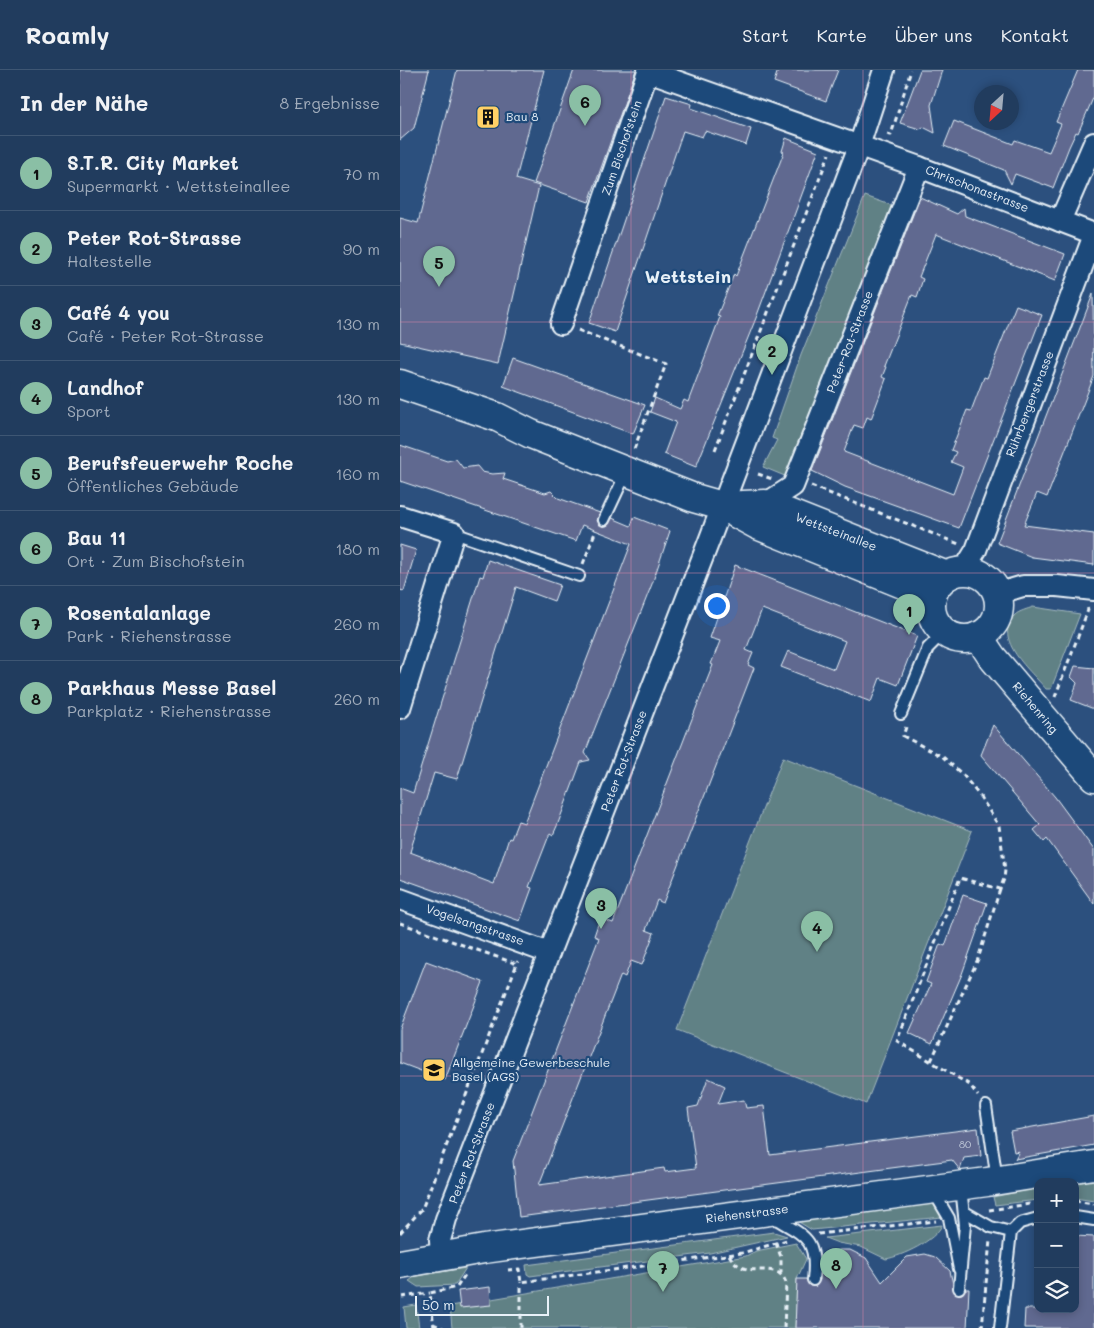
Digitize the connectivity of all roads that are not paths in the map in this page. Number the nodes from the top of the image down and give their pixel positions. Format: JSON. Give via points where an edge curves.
{"nodes":[{"id":1,"x":884,"y":70,"type":"edge"},
{"id":2,"x":1094,"y":143,"type":"edge"},
{"id":3,"x":859,"y":146,"type":"junction"},
{"id":4,"x":919,"y":167,"type":"junction"},
{"id":5,"x":1060,"y":221,"type":"junction"},
{"id":6,"x":1094,"y":235,"type":"edge"},
{"id":7,"x":561,"y":324,"type":"road end"},
{"id":8,"x":400,"y":384,"type":"edge"},
{"id":9,"x":400,"y":402,"type":"edge"},
{"id":10,"x":531,"y":434,"type":"junction"},
{"id":11,"x":626,"y":472,"type":"junction"},
{"id":12,"x":765,"y":504,"type":"junction"},
{"id":13,"x":722,"y":506,"type":"junction"},
{"id":14,"x":400,"y":516,"type":"edge"},
{"id":15,"x":604,"y":520,"type":"road end"},
{"id":16,"x":454,"y":533,"type":"junction"},
{"id":17,"x":959,"y":564,"type":"junction"},
{"id":18,"x":579,"y":576,"type":"road end"},
{"id":19,"x":996,"y":594,"type":"junction"},
{"id":20,"x":1090,"y":597,"type":"edge"},
{"id":21,"x":931,"y":602,"type":"junction"},
{"id":22,"x":944,"y":632,"type":"junction"},
{"id":23,"x":978,"y":636,"type":"junction"},
{"id":24,"x":400,"y":708,"type":"edge"},
{"id":25,"x":901,"y":714,"type":"road end"},
{"id":26,"x":1094,"y":777,"type":"edge"},
{"id":27,"x":400,"y":899,"type":"edge"},
{"id":28,"x":549,"y":952,"type":"junction"},
{"id":29,"x":986,"y":1106,"type":"road end"},
{"id":30,"x":1094,"y":1165,"type":"edge"},
{"id":31,"x":998,"y":1181,"type":"junction"},
{"id":32,"x":932,"y":1190,"type":"junction"},
{"id":33,"x":962,"y":1199,"type":"junction"},
{"id":34,"x":764,"y":1212,"type":"junction"},
{"id":35,"x":1079,"y":1218,"type":"edge"},
{"id":36,"x":1034,"y":1219,"type":"edge"},
{"id":37,"x":1094,"y":1220,"type":"edge"},
{"id":38,"x":1011,"y":1232,"type":"junction"},
{"id":39,"x":441,"y":1256,"type":"junction"},
{"id":40,"x":400,"y":1264,"type":"edge"},
{"id":41,"x":960,"y":1272,"type":"junction"},
{"id":42,"x":813,"y":1280,"type":"dead end"},
{"id":43,"x":959,"y":1288,"type":"dead end"},
{"id":44,"x":1000,"y":1328,"type":"edge"}],
"edges":[{"from":1,"to":3,"type":"street","name":"Peter Rot-Strasse"},
{"from":2,"to":5,"type":"street"},
{"from":3,"to":4,"type":"street","name":"Chrischonastrasse"},
{"from":3,"to":7,"type":"street","name":"Zum Bischofstein","via":[[648,71]]},
{"from":3,"to":13,"type":"street","name":"Peter Rot-Strasse"},
{"from":4,"to":5,"type":"street","name":"Chrischonastrasse"},
{"from":4,"to":12,"type":"street","name":"Peter-Rot-Strasse","via":[[793,486]]},
{"from":5,"to":6,"type":"street","name":"Chrischonastrasse"},
{"from":6,"to":17,"type":"street","name":"Rührbergerstrasse","via":[[976,550]]},
{"from":8,"to":10,"type":"main road","name":"Wettsteinallee","via":[[497,417]]},
{"from":9,"to":10,"type":"main road","name":"Wettsteinallee","via":[[488,430]]},
{"from":10,"to":11,"type":"main road","name":"Wettsteinallee"},
{"from":11,"to":13,"type":"main road","name":"Wettsteinallee"},
{"from":11,"to":15,"type":"lane"},
{"from":12,"to":13,"type":"main road","name":"Wettsteinallee"},
{"from":12,"to":17,"type":"main road","name":"Wettsteinallee"},
{"from":13,"to":21,"type":"main road","name":"Wettsteinallee","via":[[757,525],[915,588]]},
{"from":13,"to":28,"type":"street","name":"Peter Rot-Strasse"},
{"from":14,"to":16,"type":"street"},
{"from":16,"to":18,"type":"lane"},
{"from":16,"to":24,"type":"street"},
{"from":17,"to":19,"type":"main road","name":"Wettsteinallee","via":[[983,577]]},
{"from":17,"to":21,"type":"main road","via":[[938,583]]},
{"from":19,"to":20,"type":"street","via":[[1023,586],[1057,586]]},
{"from":19,"to":23,"type":"main road","via":[[999,609],[996,617]]},
{"from":21,"to":22,"type":"main road","via":[[934,618]]},
{"from":22,"to":23,"type":"main road","via":[[955,637]]},
{"from":22,"to":25,"type":"lane","via":[[928,648]]},
{"from":23,"to":26,"type":"main road","name":"Riehenring","via":[[992,658]]},
{"from":27,"to":28,"type":"street","name":"Vogelsangstrasse"},
{"from":28,"to":39,"type":"street","name":"Peter Rot-Strasse","via":[[446,1218],[440,1240]]},
{"from":29,"to":31,"type":"lane"},
{"from":30,"to":31,"type":"main road","name":"Riehenstrasse"},
{"from":31,"to":33,"type":"main road","name":"Riehenstrasse"},
{"from":32,"to":33,"type":"main road","name":"Riehenstrasse"},
{"from":32,"to":34,"type":"main road","name":"Riehenstrasse"},
{"from":32,"to":41,"type":"lane","via":[[949,1218]]},
{"from":33,"to":38,"type":"lane","via":[[991,1228]]},
{"from":33,"to":41,"type":"lane","via":[[964,1245]]},
{"from":34,"to":39,"type":"main road","name":"Riehenstrasse"},
{"from":34,"to":42,"type":"lane","via":[[810,1241],[814,1255]]},
{"from":35,"to":37,"type":"lane"},
{"from":36,"to":38,"type":"lane","via":[[1020,1223]]},
{"from":38,"to":44,"type":"lane"},
{"from":39,"to":40,"type":"main road","name":"Riehenstrasse"},
{"from":41,"to":43,"type":"lane"}]}
